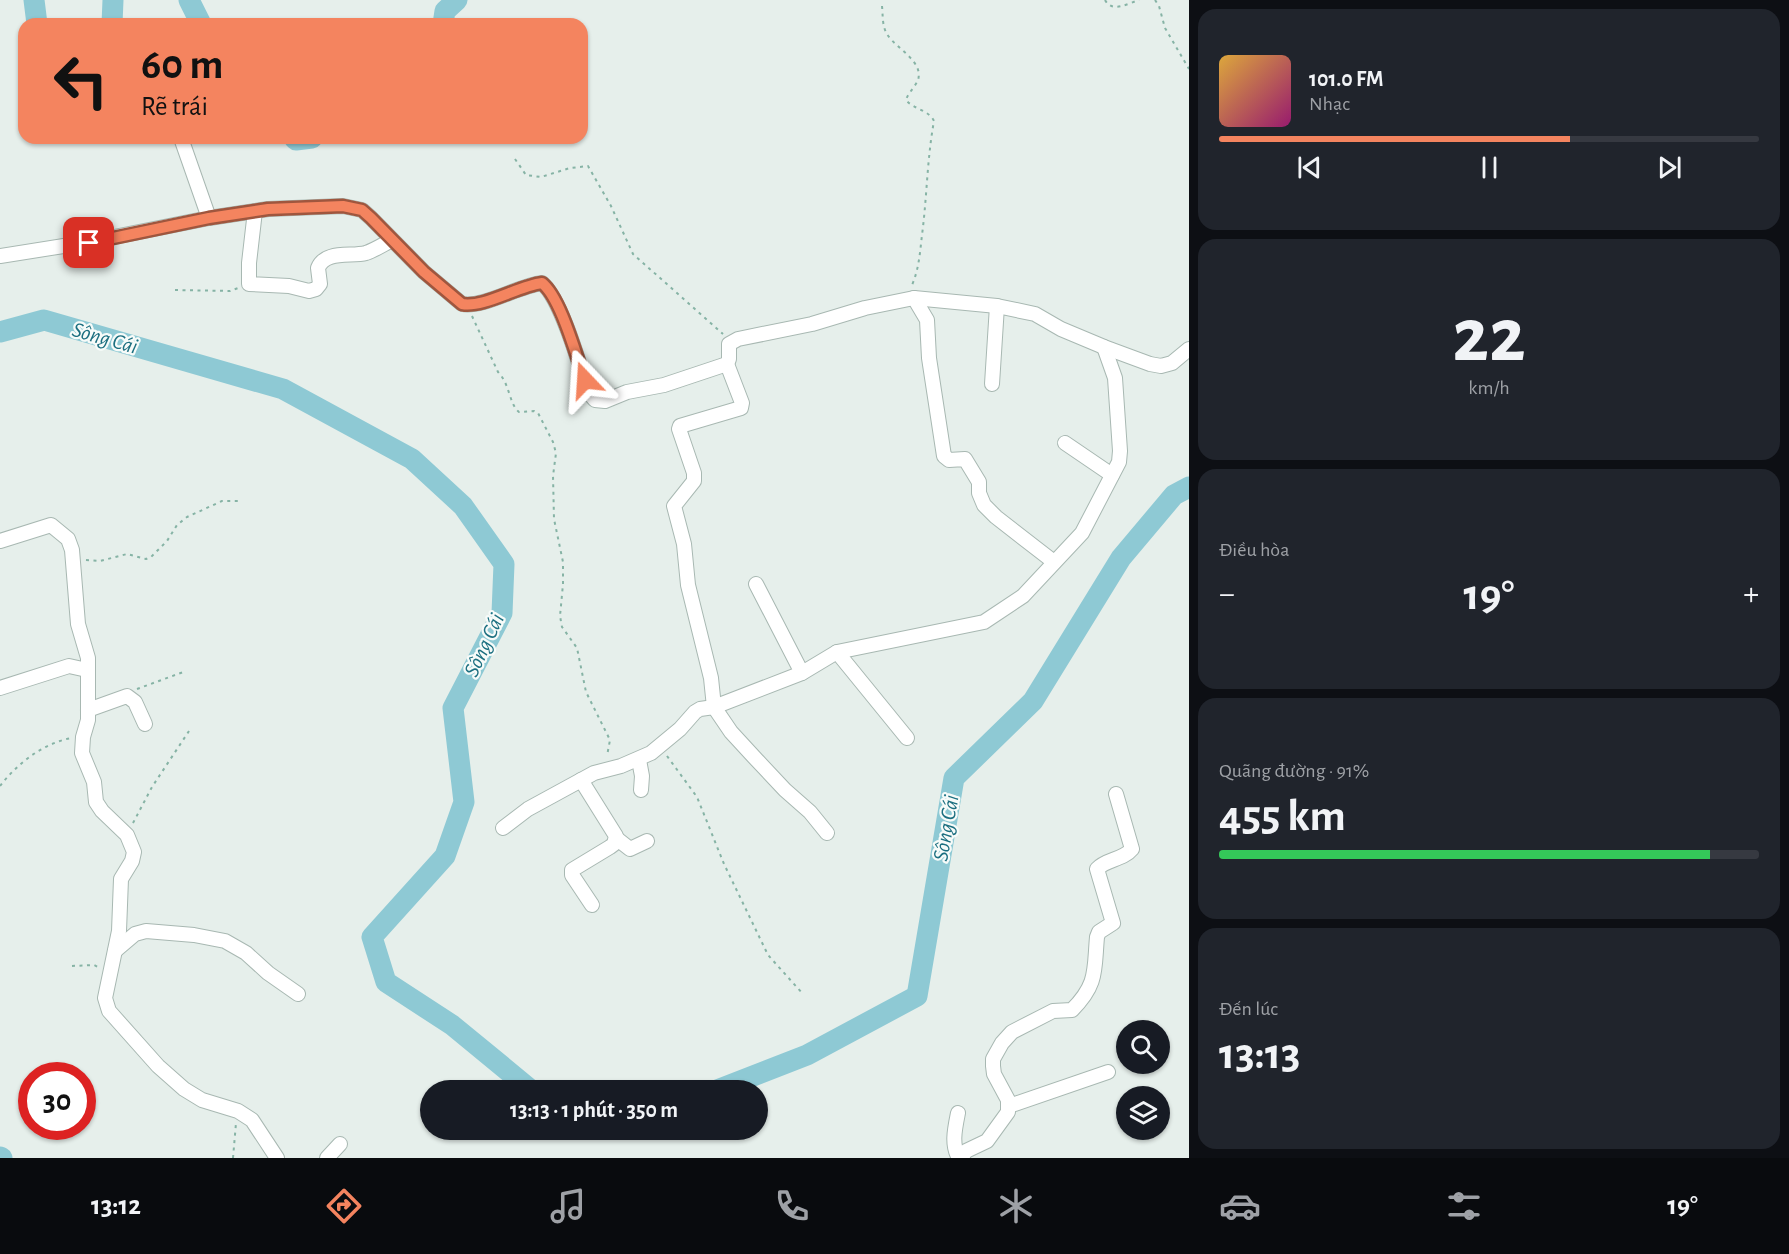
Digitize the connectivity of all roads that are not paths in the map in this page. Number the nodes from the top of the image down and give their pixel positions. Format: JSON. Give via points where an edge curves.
{"nodes":[{"id":1,"x":183,"y":144,"type":"edge"},
{"id":2,"x":255,"y":211,"type":"junction"},
{"id":3,"x":209,"y":218,"type":"junction"},
{"id":4,"x":392,"y":240,"type":"junction"},
{"id":5,"x":0,"y":256,"type":"edge"},
{"id":6,"x":910,"y":299,"type":"junction"},
{"id":7,"x":997,"y":306,"type":"junction"},
{"id":8,"x":1104,"y":347,"type":"junction"},
{"id":9,"x":1189,"y":349,"type":"edge"},
{"id":10,"x":727,"y":364,"type":"junction"},
{"id":11,"x":992,"y":384,"type":"dead end"},
{"id":12,"x":1065,"y":443,"type":"dead end"},
{"id":13,"x":1112,"y":475,"type":"junction"},
{"id":14,"x":0,"y":541,"type":"edge"},
{"id":15,"x":1054,"y":562,"type":"junction"},
{"id":16,"x":756,"y":584,"type":"dead end"},
{"id":17,"x":837,"y":652,"type":"junction"},
{"id":18,"x":87,"y":670,"type":"junction"},
{"id":19,"x":802,"y":673,"type":"junction"},
{"id":20,"x":0,"y":688,"type":"edge"},
{"id":21,"x":714,"y":707,"type":"junction"},
{"id":22,"x":88,"y":710,"type":"junction"},
{"id":23,"x":146,"y":724,"type":"dead end"},
{"id":24,"x":907,"y":738,"type":"dead end"},
{"id":25,"x":639,"y":760,"type":"junction"},
{"id":26,"x":581,"y":780,"type":"junction"},
{"id":27,"x":641,"y":790,"type":"dead end"},
{"id":28,"x":1116,"y":794,"type":"dead end"},
{"id":29,"x":503,"y":828,"type":"dead end"},
{"id":30,"x":827,"y":833,"type":"dead end"},
{"id":31,"x":616,"y":838,"type":"junction"},
{"id":32,"x":647,"y":841,"type":"dead end"},
{"id":33,"x":592,"y":905,"type":"dead end"},
{"id":34,"x":115,"y":951,"type":"junction"},
{"id":35,"x":297,"y":994,"type":"dead end"},
{"id":36,"x":1108,"y":1072,"type":"dead end"},
{"id":37,"x":1009,"y":1106,"type":"junction"},
{"id":38,"x":958,"y":1113,"type":"dead end"},
{"id":39,"x":340,"y":1144,"type":"dead end"},
{"id":40,"x":277,"y":1158,"type":"edge"},
{"id":41,"x":327,"y":1158,"type":"edge"},
{"id":42,"x":960,"y":1158,"type":"edge"}],
"edges":[{"from":1,"to":3,"type":"street"},
{"from":2,"to":3,"type":"street"},
{"from":2,"to":4,"type":"street","via":[[343,206],[362,210]]},
{"from":2,"to":4,"type":"street","via":[[249,284],[316,289],[320,284],[318,268],[325,259],[366,253]]},
{"from":3,"to":5,"type":"street","via":[[89,243]]},
{"from":4,"to":10,"type":"street","via":[[459,303],[466,305],[542,283],[558,305],[588,392],[595,400],[605,401],[675,382]]},
{"from":6,"to":7,"type":"street"},
{"from":6,"to":10,"type":"street","via":[[738,339],[729,344]]},
{"from":6,"to":15,"type":"street","via":[[927,320],[944,456],[950,460],[965,459],[979,482],[978,494],[984,505]]},
{"from":7,"to":8,"type":"street","via":[[1035,314]]},
{"from":7,"to":11,"type":"street"},
{"from":8,"to":9,"type":"street","via":[[1161,366],[1172,363]]},
{"from":8,"to":13,"type":"street","via":[[1115,378],[1120,452]]},
{"from":10,"to":21,"type":"street","via":[[741,408],[680,426],[694,481],[674,507]]},
{"from":12,"to":13,"type":"street"},
{"from":13,"to":15,"type":"street","via":[[1082,533]]},
{"from":14,"to":18,"type":"street","via":[[51,525],[68,539],[74,559],[78,624],[88,658]]},
{"from":15,"to":17,"type":"street","via":[[1023,596],[984,622]]},
{"from":16,"to":19,"type":"street"},
{"from":17,"to":19,"type":"street"},
{"from":17,"to":24,"type":"street"},
{"from":18,"to":20,"type":"street","via":[[69,666]]},
{"from":18,"to":22,"type":"street"},
{"from":19,"to":21,"type":"street"},
{"from":21,"to":25,"type":"street","via":[[695,712],[661,747]]},
{"from":21,"to":30,"type":"street","via":[[754,758]]},
{"from":22,"to":23,"type":"street","via":[[128,696]]},
{"from":22,"to":34,"type":"street","via":[[82,753],[94,782],[96,802],[129,838],[134,852],[121,879]]},
{"from":25,"to":26,"type":"street"},
{"from":25,"to":27,"type":"street"},
{"from":26,"to":29,"type":"street","via":[[528,809]]},
{"from":26,"to":31,"type":"street"},
{"from":28,"to":37,"type":"street","via":[[1132,849],[1101,865],[1097,872],[1113,923],[1098,934],[1093,980],[1072,1011],[1053,1011],[1012,1032],[997,1051],[994,1074]]},
{"from":31,"to":32,"type":"street","via":[[630,849]]},
{"from":31,"to":33,"type":"street","via":[[610,847],[572,870]]},
{"from":34,"to":35,"type":"street","via":[[135,934],[146,931],[225,941]]},
{"from":34,"to":40,"type":"street","via":[[105,998],[109,1011],[184,1089],[252,1120]]},
{"from":36,"to":37,"type":"street"},
{"from":37,"to":42,"type":"street","via":[[992,1136]]},
{"from":38,"to":42,"type":"street","via":[[955,1149]]},
{"from":39,"to":41,"type":"street"}]}
